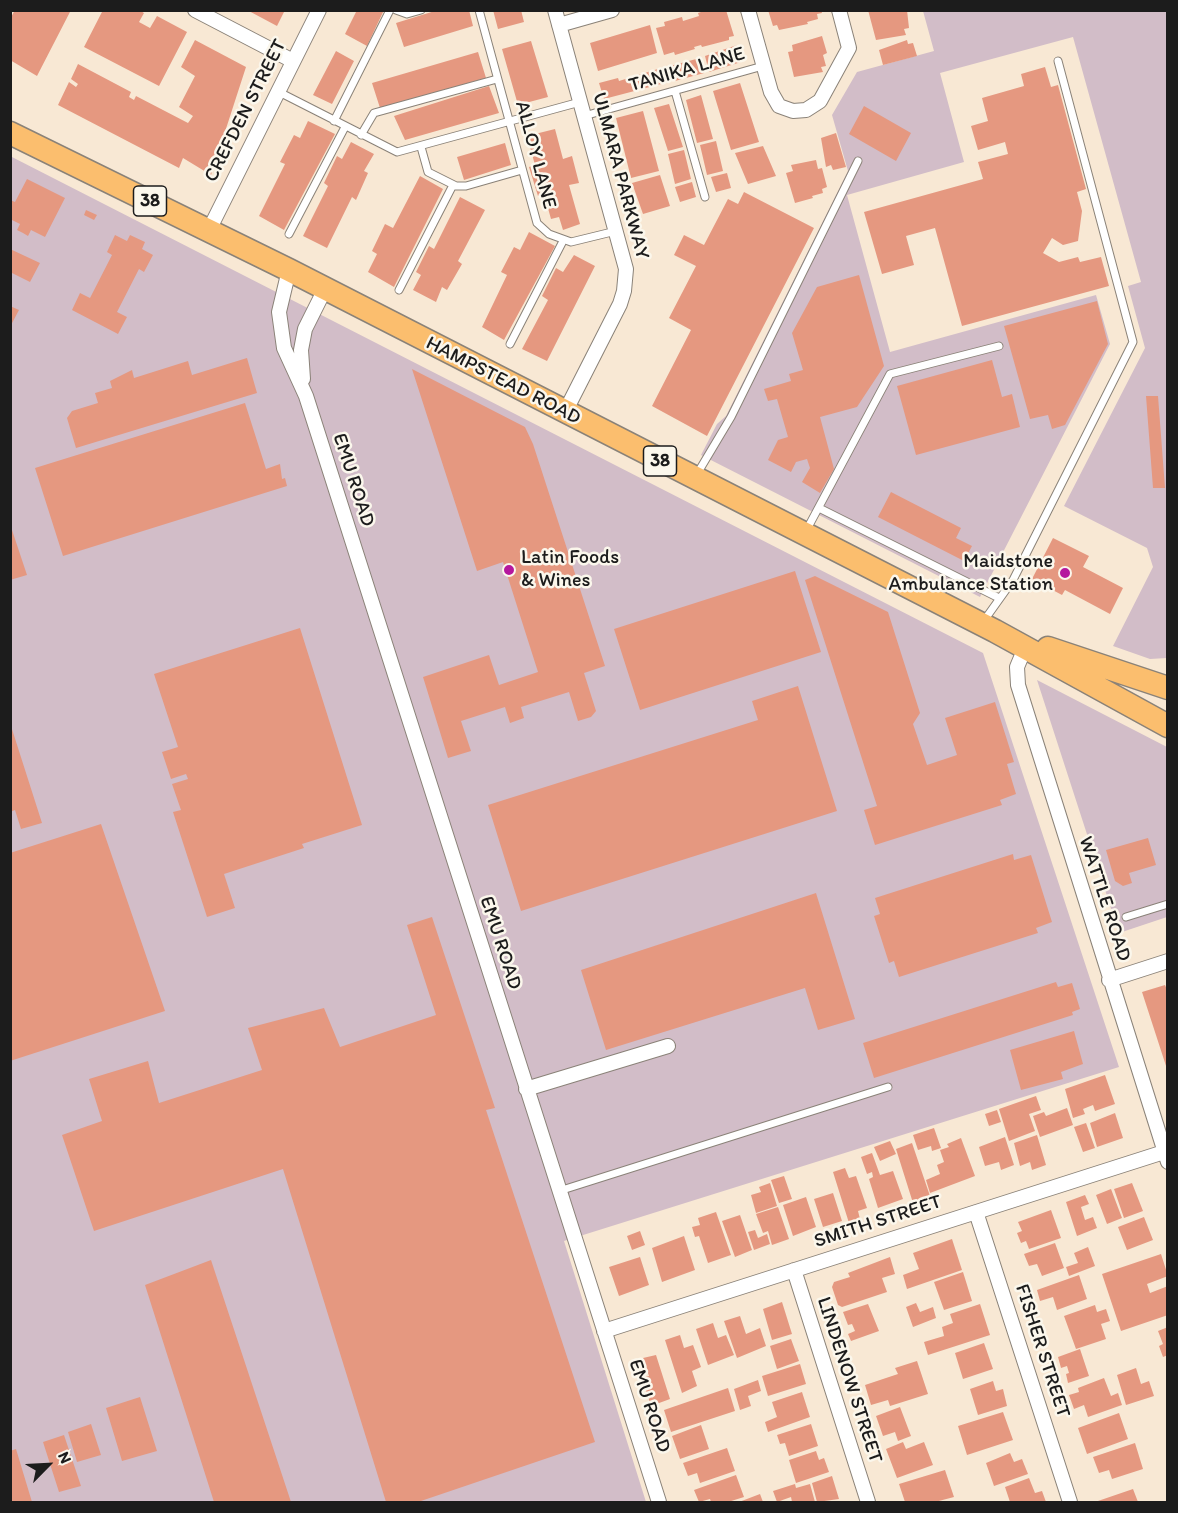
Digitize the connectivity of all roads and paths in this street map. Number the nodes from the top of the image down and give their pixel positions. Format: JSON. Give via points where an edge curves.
{"nodes":[{"id":1,"x":195,"y":10,"type":"edge"},
{"id":2,"x":319,"y":10,"type":"edge"},
{"id":3,"x":390,"y":10,"type":"edge"},
{"id":4,"x":396,"y":10,"type":"edge"},
{"id":5,"x":421,"y":10,"type":"edge"},
{"id":6,"x":479,"y":10,"type":"edge"},
{"id":7,"x":555,"y":10,"type":"edge"},
{"id":8,"x":612,"y":10,"type":"edge"},
{"id":9,"x":748,"y":10,"type":"edge"},
{"id":10,"x":839,"y":10,"type":"edge"},
{"id":11,"x":559,"y":25,"type":"junction"},
{"id":12,"x":293,"y":61,"type":"junction"},
{"id":13,"x":1058,"y":62,"type":"dead end"},
{"id":14,"x":763,"y":66,"type":"junction"},
{"id":15,"x":497,"y":79,"type":"junction"},
{"id":16,"x":277,"y":91,"type":"junction"},
{"id":17,"x":675,"y":91,"type":"junction"},
{"id":18,"x":582,"y":109,"type":"junction"},
{"id":19,"x":334,"y":122,"type":"junction"},
{"id":20,"x":510,"y":122,"type":"junction"},
{"id":21,"x":345,"y":127,"type":"junction"},
{"id":22,"x":10,"y":133,"type":"edge"},
{"id":23,"x":361,"y":135,"type":"junction"},
{"id":24,"x":421,"y":147,"type":"junction"},
{"id":25,"x":858,"y":161,"type":"dead end"},
{"id":26,"x":522,"y":170,"type":"junction"},
{"id":27,"x":453,"y":185,"type":"junction"},
{"id":28,"x":705,"y":197,"type":"dead end"},
{"id":29,"x":209,"y":230,"type":"junction"},
{"id":30,"x":616,"y":231,"type":"junction"},
{"id":31,"x":289,"y":234,"type":"dead end"},
{"id":32,"x":563,"y":241,"type":"junction"},
{"id":33,"x":289,"y":270,"type":"junction"},
{"id":34,"x":325,"y":289,"type":"junction"},
{"id":35,"x":399,"y":290,"type":"dead end"},
{"id":36,"x":510,"y":344,"type":"dead end"},
{"id":37,"x":999,"y":345,"type":"dead end"},
{"id":38,"x":306,"y":396,"type":"junction"},
{"id":39,"x":565,"y":412,"type":"junction"},
{"id":40,"x":695,"y":478,"type":"junction"},
{"id":41,"x":819,"y":508,"type":"junction"},
{"id":42,"x":804,"y":535,"type":"junction"},
{"id":43,"x":999,"y":598,"type":"junction"},
{"id":44,"x":988,"y":628,"type":"junction"},
{"id":45,"x":1025,"y":648,"type":"junction"},
{"id":46,"x":1167,"y":688,"type":"edge"},
{"id":47,"x":1167,"y":726,"type":"edge"},
{"id":48,"x":1167,"y":904,"type":"edge"},
{"id":49,"x":1126,"y":917,"type":"dead end"},
{"id":50,"x":1167,"y":961,"type":"edge"},
{"id":51,"x":1109,"y":980,"type":"junction"},
{"id":52,"x":668,"y":1046,"type":"dead end"},
{"id":53,"x":888,"y":1087,"type":"dead end"},
{"id":54,"x":526,"y":1089,"type":"junction"},
{"id":55,"x":1166,"y":1157,"type":"edge"},
{"id":56,"x":559,"y":1191,"type":"junction"},
{"id":57,"x":976,"y":1212,"type":"junction"},
{"id":58,"x":794,"y":1270,"type":"junction"},
{"id":59,"x":604,"y":1330,"type":"junction"},
{"id":60,"x":659,"y":1503,"type":"edge"},
{"id":61,"x":868,"y":1503,"type":"edge"},
{"id":62,"x":1070,"y":1503,"type":"edge"}],
"edges":[{"from":1,"to":12,"type":"street"},
{"from":2,"to":12,"type":"street","name":"CREFDEN STREET"},
{"from":3,"to":19,"type":"lane"},
{"from":4,"to":5,"type":"lane","via":[[407,14]]},
{"from":6,"to":15,"type":"lane","name":"ALLOY LANE"},
{"from":7,"to":11,"type":"street","name":"ULMARA PARKWAY"},
{"from":8,"to":11,"type":"street"},
{"from":9,"to":14,"type":"street"},
{"from":10,"to":14,"type":"street","via":[[849,48],[820,101],[806,110],[779,106]]},
{"from":11,"to":18,"type":"street","name":"ULMARA PARKWAY"},
{"from":12,"to":16,"type":"street","name":"CREFDEN STREET"},
{"from":13,"to":43,"type":"lane","via":[[1134,342],[1013,580]]},
{"from":14,"to":17,"type":"lane","name":"TANIKA LANE"},
{"from":15,"to":20,"type":"lane","name":"ALLOY LANE"},
{"from":15,"to":23,"type":"lane","via":[[374,113]]},
{"from":16,"to":19,"type":"lane","name":"TANIKA LANE"},
{"from":16,"to":29,"type":"street","name":"CREFDEN STREET"},
{"from":17,"to":18,"type":"lane","name":"TANIKA LANE"},
{"from":17,"to":28,"type":"lane"},
{"from":18,"to":20,"type":"lane","name":"TANIKA LANE"},
{"from":18,"to":30,"type":"street","name":"ULMARA PARKWAY"},
{"from":19,"to":21,"type":"lane","name":"TANIKA LANE"},
{"from":20,"to":24,"type":"lane","name":"TANIKA LANE"},
{"from":20,"to":26,"type":"lane","name":"ALLOY LANE"},
{"from":21,"to":23,"type":"lane","name":"TANIKA LANE"},
{"from":21,"to":31,"type":"lane"},
{"from":22,"to":29,"type":"main road","name":"HAMPSTEAD ROAD","number":"38"},
{"from":23,"to":24,"type":"lane","name":"TANIKA LANE","via":[[397,152]]},
{"from":24,"to":27,"type":"lane","via":[[428,172]]},
{"from":25,"to":40,"type":"lane","via":[[731,417]]},
{"from":26,"to":27,"type":"lane","via":[[466,186]]},
{"from":26,"to":32,"type":"lane","name":"ALLOY LANE","via":[[537,223]]},
{"from":27,"to":35,"type":"lane"},
{"from":29,"to":33,"type":"main road","name":"HAMPSTEAD ROAD","number":"38"},
{"from":30,"to":32,"type":"lane"},
{"from":30,"to":39,"type":"street","name":"ULMARA PARKWAY","via":[[626,268],[624,291]]},
{"from":32,"to":36,"type":"lane"},
{"from":33,"to":34,"type":"main road","name":"HAMPSTEAD ROAD","number":"38"},
{"from":33,"to":38,"type":"street","name":"EMU ROAD","via":[[279,328]]},
{"from":34,"to":38,"type":"street","name":"EMU ROAD","via":[[305,329],[301,350]]},
{"from":34,"to":39,"type":"main road","name":"HAMPSTEAD ROAD","number":"38"},
{"from":37,"to":41,"type":"lane","via":[[890,374]]},
{"from":38,"to":54,"type":"street","name":"EMU ROAD"},
{"from":39,"to":40,"type":"main road","name":"HAMPSTEAD ROAD","number":"38"},
{"from":40,"to":42,"type":"main road","name":"HAMPSTEAD ROAD","number":"38"},
{"from":41,"to":42,"type":"lane"},
{"from":41,"to":43,"type":"lane"},
{"from":42,"to":44,"type":"main road","name":"HAMPSTEAD ROAD","number":"38"},
{"from":43,"to":44,"type":"lane"},
{"from":44,"to":45,"type":"main road","name":"HAMPSTEAD ROAD","number":"38"},
{"from":44,"to":46,"type":"main road","name":"HAMPSTEAD ROAD","number":"38"},
{"from":45,"to":47,"type":"main road","name":"HAMPSTEAD ROAD","number":"38"},
{"from":45,"to":51,"type":"street","name":"WATTLE ROAD","via":[[1017,667],[1018,685]]},
{"from":48,"to":49,"type":"lane"},
{"from":50,"to":51,"type":"street"},
{"from":51,"to":55,"type":"street","name":"WATTLE ROAD"},
{"from":52,"to":54,"type":"street"},
{"from":53,"to":56,"type":"lane"},
{"from":54,"to":56,"type":"street","name":"EMU ROAD"},
{"from":55,"to":57,"type":"street","name":"SMITH STREET"},
{"from":56,"to":59,"type":"street","name":"EMU ROAD"},
{"from":57,"to":58,"type":"street","name":"SMITH STREET"},
{"from":57,"to":62,"type":"street","name":"FISHER STREET"},
{"from":58,"to":59,"type":"street","name":"SMITH STREET"},
{"from":58,"to":61,"type":"street","name":"LINDENOW STREET"},
{"from":59,"to":60,"type":"street","name":"EMU ROAD"}]}
